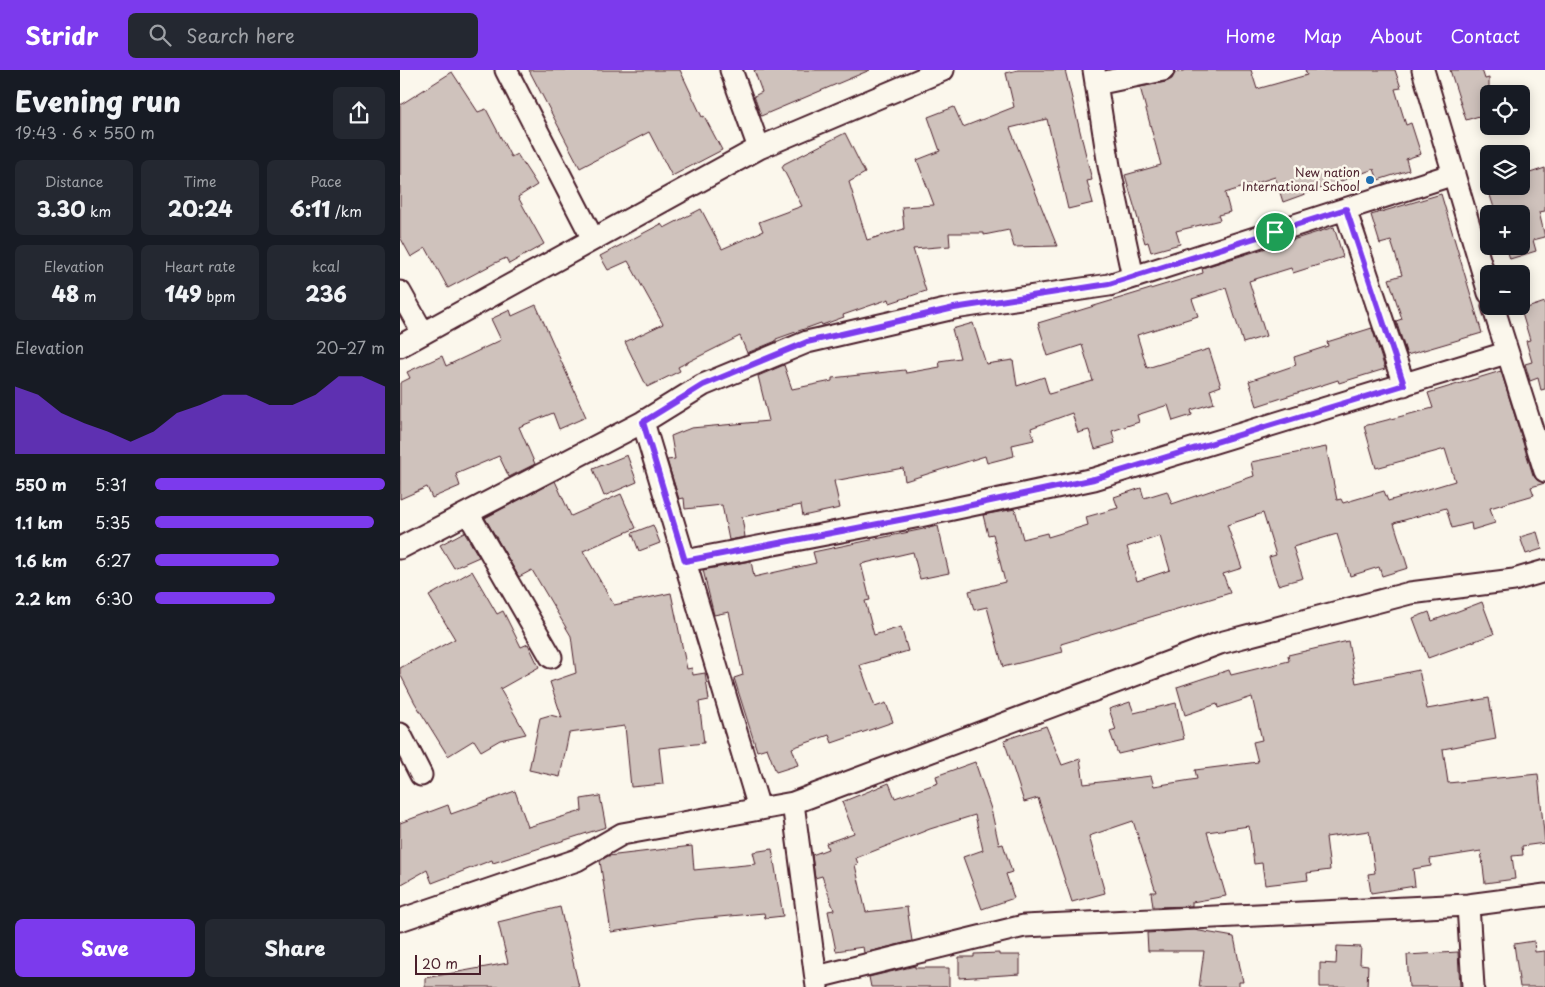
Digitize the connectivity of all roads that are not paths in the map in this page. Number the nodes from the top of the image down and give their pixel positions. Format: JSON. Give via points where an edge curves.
{"nodes":[{"id":1,"x":506,"y":70,"type":"edge"},
{"id":2,"x":731,"y":70,"type":"edge"},
{"id":3,"x":943,"y":70,"type":"edge"},
{"id":4,"x":1163,"y":70,"type":"edge"},
{"id":5,"x":1423,"y":70,"type":"edge"},
{"id":6,"x":1095,"y":77,"type":"edge"},
{"id":7,"x":759,"y":148,"type":"junction"},
{"id":8,"x":1454,"y":174,"type":"junction"},
{"id":9,"x":1346,"y":209,"type":"junction"},
{"id":10,"x":594,"y":238,"type":"junction"},
{"id":11,"x":1481,"y":265,"type":"edge"},
{"id":12,"x":1133,"y":277,"type":"junction"},
{"id":13,"x":400,"y":292,"type":"edge"},
{"id":14,"x":1495,"y":315,"type":"edge"},
{"id":15,"x":423,"y":333,"type":"junction"},
{"id":16,"x":400,"y":346,"type":"edge"},
{"id":17,"x":1506,"y":353,"type":"junction"},
{"id":18,"x":1404,"y":385,"type":"junction"},
{"id":19,"x":643,"y":422,"type":"junction"},
{"id":20,"x":1545,"y":471,"type":"edge"},
{"id":21,"x":468,"y":513,"type":"junction"},
{"id":22,"x":400,"y":548,"type":"edge"},
{"id":23,"x":685,"y":561,"type":"junction"},
{"id":24,"x":1545,"y":571,"type":"edge"},
{"id":25,"x":551,"y":657,"type":"dead end"},
{"id":26,"x":400,"y":734,"type":"edge"},
{"id":27,"x":421,"y":775,"type":"dead end"},
{"id":28,"x":793,"y":803,"type":"junction"},
{"id":29,"x":759,"y":808,"type":"junction"},
{"id":30,"x":1545,"y":894,"type":"edge"},
{"id":31,"x":1468,"y":906,"type":"junction"},
{"id":32,"x":400,"y":920,"type":"edge"},
{"id":33,"x":817,"y":982,"type":"edge"},
{"id":34,"x":1473,"y":987,"type":"edge"}],
"edges":[{"from":1,"to":10,"type":"street"},
{"from":2,"to":7,"type":"street"},
{"from":3,"to":7,"type":"street"},
{"from":4,"to":6,"type":"street"},
{"from":5,"to":8,"type":"street"},
{"from":6,"to":12,"type":"street","via":[[1109,166]]},
{"from":7,"to":10,"type":"street"},
{"from":8,"to":9,"type":"street"},
{"from":8,"to":11,"type":"street"},
{"from":9,"to":12,"type":"street"},
{"from":9,"to":18,"type":"street"},
{"from":10,"to":15,"type":"street"},
{"from":12,"to":19,"type":"street","via":[[1109,284],[954,308],[807,342],[703,385]]},
{"from":13,"to":15,"type":"street"},
{"from":14,"to":17,"type":"street"},
{"from":15,"to":16,"type":"street"},
{"from":17,"to":18,"type":"street"},
{"from":17,"to":20,"type":"street"},
{"from":18,"to":23,"type":"street","via":[[1094,479]]},
{"from":19,"to":21,"type":"street"},
{"from":19,"to":23,"type":"street"},
{"from":21,"to":22,"type":"street"},
{"from":21,"to":25,"type":"street"},
{"from":23,"to":29,"type":"street"},
{"from":24,"to":28,"type":"street","via":[[1514,580],[1410,593],[1220,643]]},
{"from":26,"to":27,"type":"street"},
{"from":28,"to":29,"type":"street"},
{"from":28,"to":33,"type":"street"},
{"from":29,"to":32,"type":"street","via":[[622,834],[577,860]]},
{"from":30,"to":31,"type":"street"},
{"from":31,"to":33,"type":"street","via":[[1024,926]]},
{"from":31,"to":34,"type":"street"}]}
